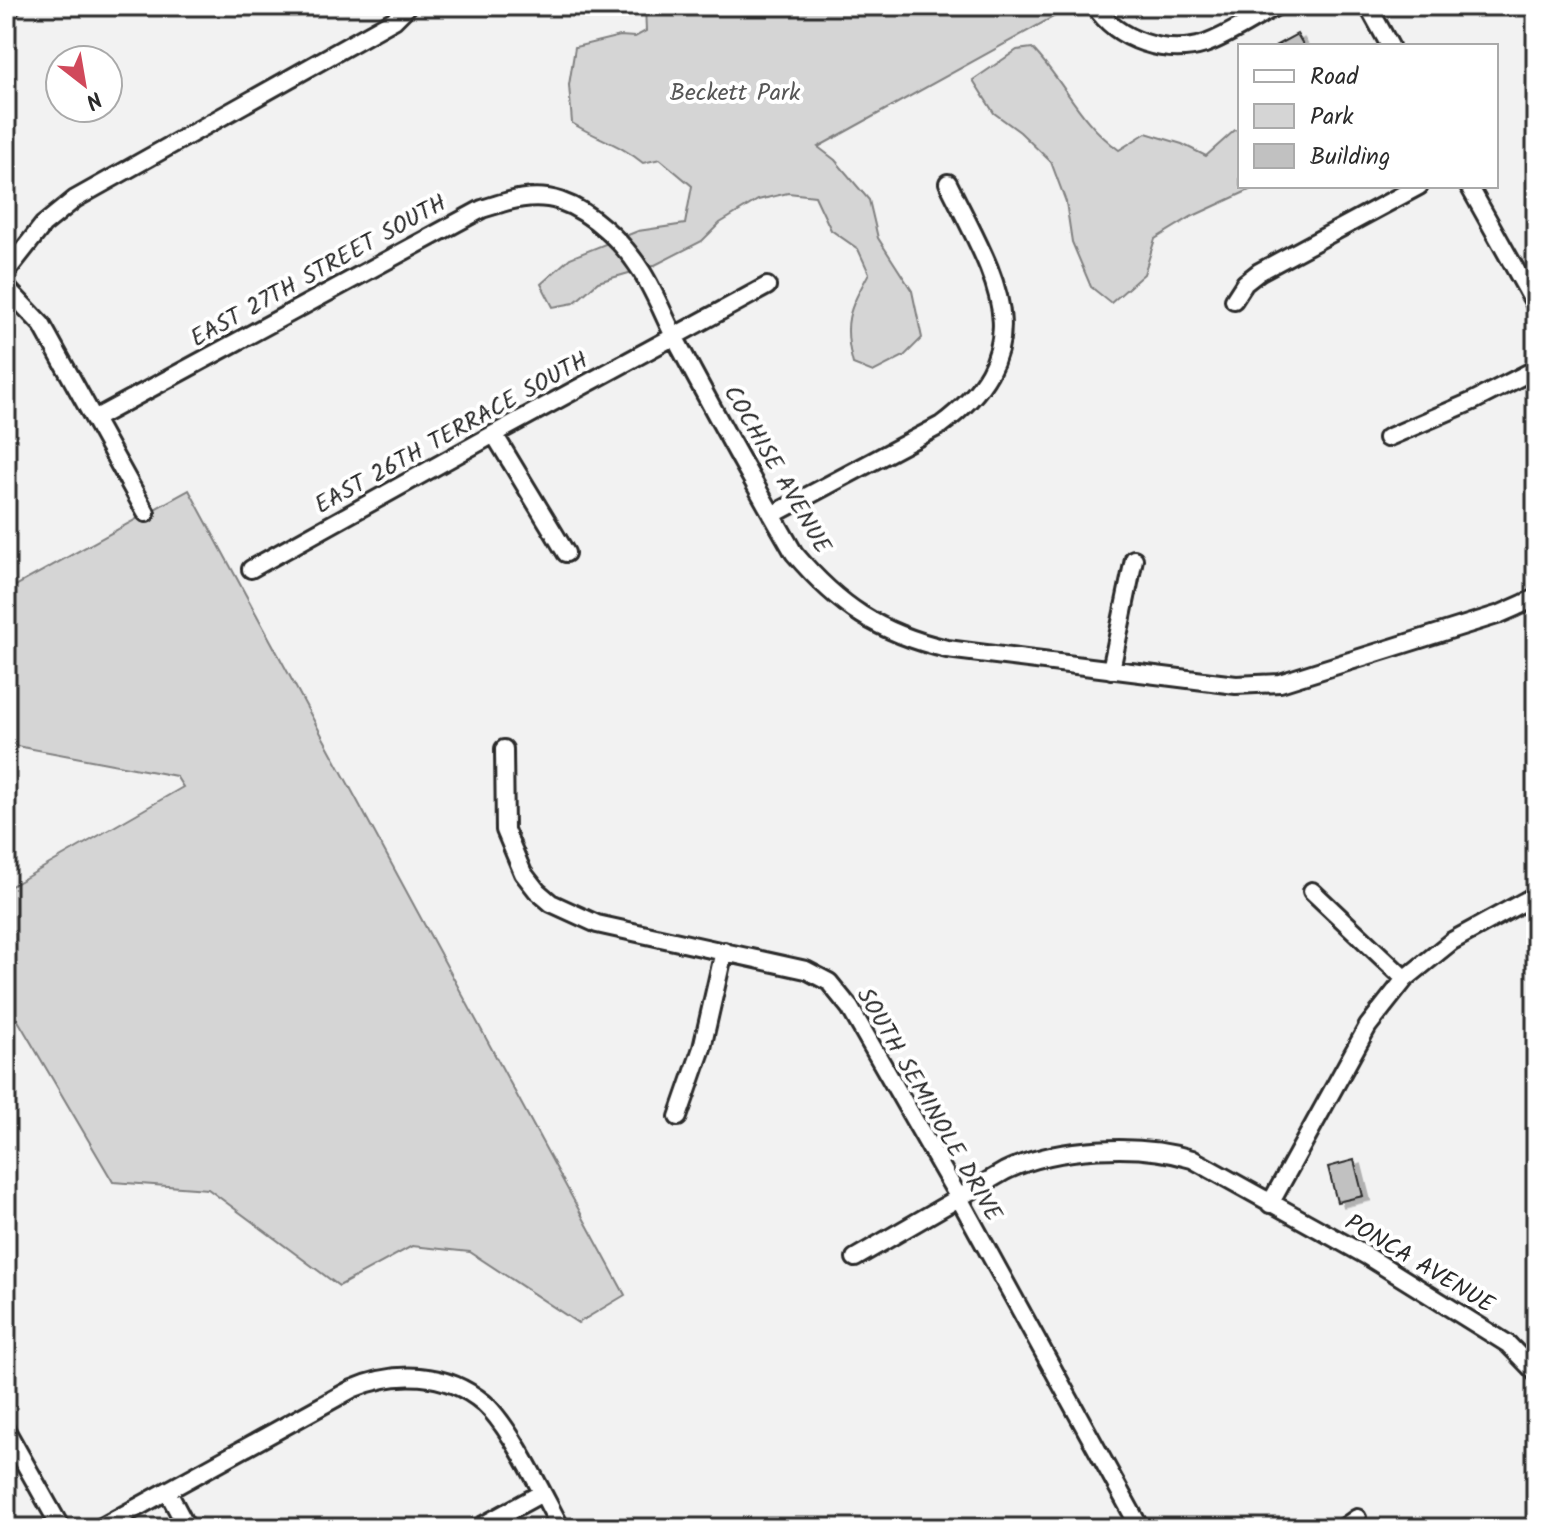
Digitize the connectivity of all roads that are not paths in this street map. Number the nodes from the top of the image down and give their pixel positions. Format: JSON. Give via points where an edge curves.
{"nodes":[{"id":1,"x":12,"y":6,"type":"edge"},
{"id":2,"x":408,"y":6,"type":"edge"},
{"id":3,"x":1095,"y":6,"type":"edge"},
{"id":4,"x":1277,"y":6,"type":"edge"},
{"id":5,"x":1368,"y":6,"type":"edge"},
{"id":6,"x":6,"y":9,"type":"edge"},
{"id":7,"x":1389,"y":44,"type":"edge"},
{"id":8,"x":948,"y":183,"type":"dead end"},
{"id":9,"x":1415,"y":188,"type":"edge"},
{"id":10,"x":1470,"y":188,"type":"edge"},
{"id":11,"x":572,"y":207,"type":"joint"},
{"id":12,"x":6,"y":272,"type":"edge"},
{"id":13,"x":767,"y":286,"type":"dead end"},
{"id":14,"x":6,"y":287,"type":"edge"},
{"id":15,"x":1234,"y":300,"type":"dead end"},
{"id":16,"x":1536,"y":306,"type":"edge"},
{"id":17,"x":675,"y":337,"type":"junction"},
{"id":18,"x":1536,"y":369,"type":"edge"},
{"id":19,"x":94,"y":419,"type":"junction"},
{"id":20,"x":494,"y":434,"type":"junction"},
{"id":21,"x":1387,"y":438,"type":"dead end"},
{"id":22,"x":146,"y":513,"type":"dead end"},
{"id":23,"x":772,"y":515,"type":"junction"},
{"id":24,"x":566,"y":553,"type":"dead end"},
{"id":25,"x":1134,"y":559,"type":"dead end"},
{"id":26,"x":251,"y":569,"type":"dead end"},
{"id":27,"x":1536,"y":598,"type":"edge"},
{"id":28,"x":1111,"y":670,"type":"junction"},
{"id":29,"x":504,"y":749,"type":"dead end"},
{"id":30,"x":1312,"y":891,"type":"dead end"},
{"id":31,"x":1536,"y":895,"type":"edge"},
{"id":32,"x":724,"y":951,"type":"junction"},
{"id":33,"x":1405,"y":979,"type":"junction"},
{"id":34,"x":678,"y":1117,"type":"dead end"},
{"id":35,"x":959,"y":1198,"type":"junction"},
{"id":36,"x":1270,"y":1204,"type":"junction"},
{"id":37,"x":855,"y":1258,"type":"dead end"},
{"id":38,"x":1536,"y":1373,"type":"edge"},
{"id":39,"x":6,"y":1430,"type":"edge"},
{"id":40,"x":168,"y":1492,"type":"junction"},
{"id":41,"x":542,"y":1493,"type":"junction"},
{"id":42,"x":1357,"y":1518,"type":"dead end"},
{"id":43,"x":61,"y":1528,"type":"edge"},
{"id":44,"x":100,"y":1528,"type":"edge"},
{"id":45,"x":187,"y":1528,"type":"edge"},
{"id":46,"x":478,"y":1528,"type":"edge"},
{"id":47,"x":561,"y":1528,"type":"edge"},
{"id":48,"x":1140,"y":1528,"type":"edge"},
{"id":49,"x":1343,"y":1528,"type":"edge"}],
"edges":[{"from":1,"to":6,"type":"street"},
{"from":2,"to":12,"type":"street","via":[[394,20],[75,199],[43,225]]},
{"from":3,"to":4,"type":"street","via":[[1123,34],[1169,49],[1205,44]]},
{"from":5,"to":7,"type":"street"},
{"from":8,"to":23,"type":"street","via":[[1000,299],[1000,346],[986,380],[964,408],[941,425]]},
{"from":9,"to":15,"type":"street","via":[[1259,272]]},
{"from":10,"to":16,"type":"street"},
{"from":11,"to":17,"type":"street","name":"COCHISE AVENUE","via":[[609,232],[642,271]]},
{"from":11,"to":19,"type":"street","name":"EAST 27TH STREET SOUTH","via":[[542,197],[482,209]]},
{"from":13,"to":17,"type":"street","name":"EAST 26TH TERRACE SOUTH"},
{"from":14,"to":19,"type":"street","via":[[42,325]]},
{"from":17,"to":20,"type":"street","name":"EAST 26TH TERRACE SOUTH"},
{"from":17,"to":23,"type":"street","name":"COCHISE AVENUE"},
{"from":18,"to":21,"type":"street"},
{"from":19,"to":22,"type":"street"},
{"from":20,"to":24,"type":"street"},
{"from":20,"to":26,"type":"street","name":"EAST 26TH TERRACE SOUTH"},
{"from":23,"to":28,"type":"street","name":"COCHISE AVENUE","via":[[820,584],[886,630],[947,649]]},
{"from":25,"to":28,"type":"street"},
{"from":27,"to":28,"type":"street","name":"COCHISE AVENUE","via":[[1280,683],[1236,685]]},
{"from":29,"to":32,"type":"street","name":"SOUTH SEMINOLE DRIVE","via":[[505,830],[523,873],[537,891],[597,924]]},
{"from":30,"to":33,"type":"street"},
{"from":31,"to":33,"type":"street","via":[[1452,941]]},
{"from":32,"to":34,"type":"street","via":[[702,1048]]},
{"from":32,"to":35,"type":"street","name":"SOUTH SEMINOLE DRIVE","via":[[806,970],[829,982],[850,1008]]},
{"from":33,"to":36,"type":"street","via":[[1368,1026]]},
{"from":35,"to":36,"type":"street","name":"PONCA AVENUE","via":[[1028,1160],[1145,1149],[1192,1159]]},
{"from":35,"to":37,"type":"street"},
{"from":35,"to":48,"type":"street","name":"SOUTH SEMINOLE DRIVE"},
{"from":36,"to":38,"type":"street","name":"PONCA AVENUE","via":[[1367,1256],[1508,1344]]},
{"from":39,"to":43,"type":"street"},
{"from":40,"to":41,"type":"street","via":[[352,1389],[408,1374],[445,1382],[483,1403],[503,1426]]},
{"from":40,"to":44,"type":"street"},
{"from":40,"to":45,"type":"street"},
{"from":41,"to":46,"type":"street"},
{"from":41,"to":47,"type":"street"},
{"from":42,"to":49,"type":"street"}]}
